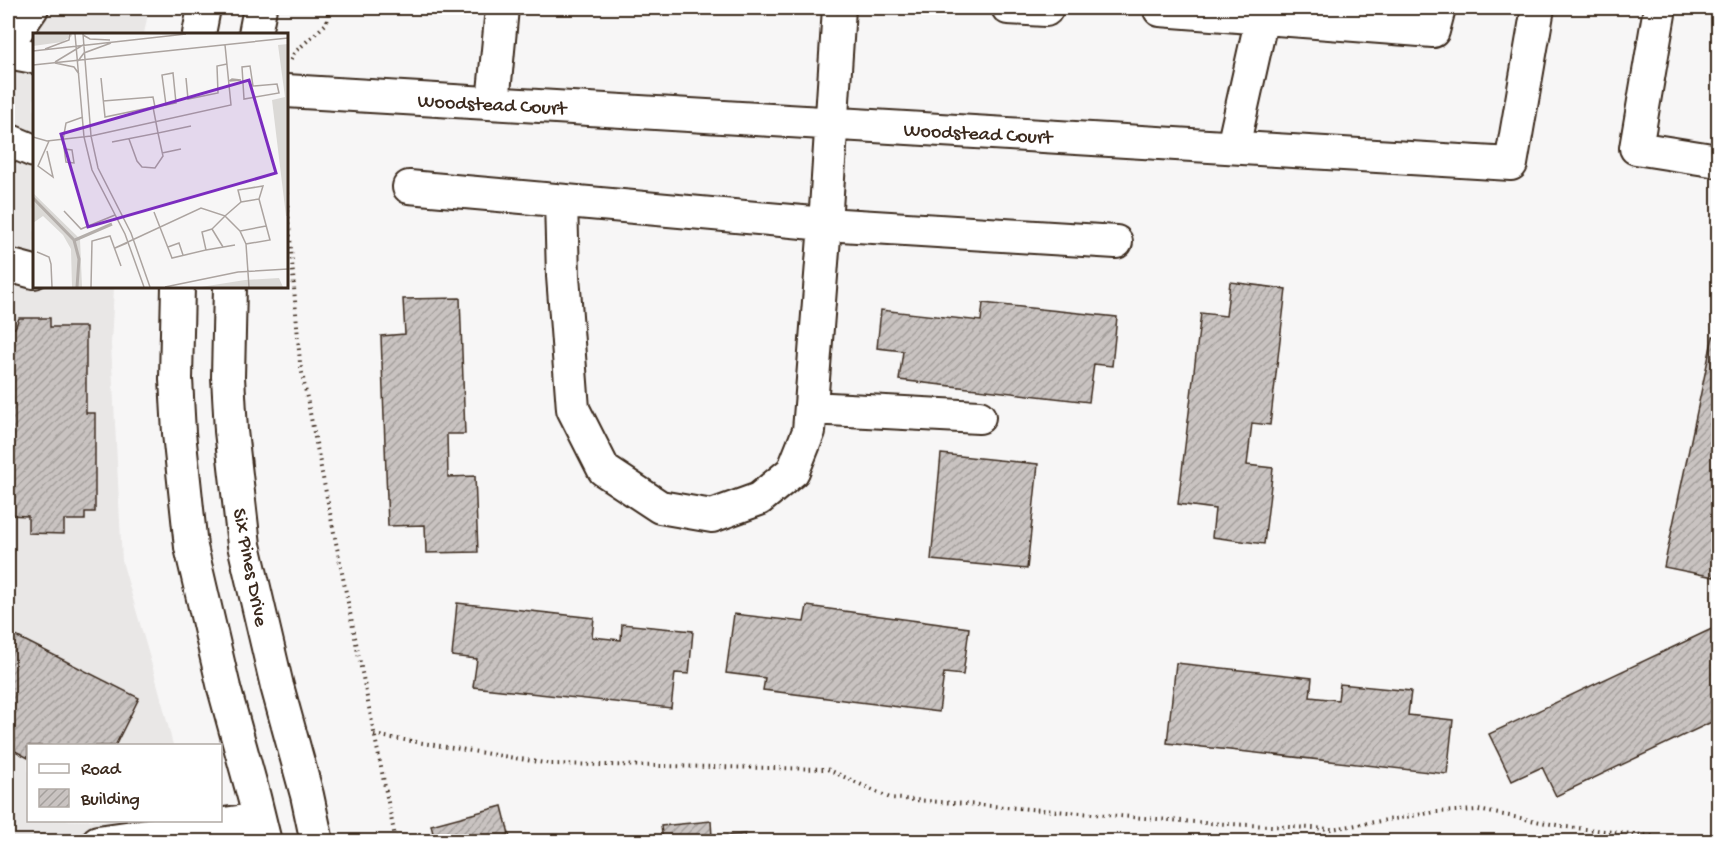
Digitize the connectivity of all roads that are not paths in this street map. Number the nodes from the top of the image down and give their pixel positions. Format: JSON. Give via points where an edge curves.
{"nodes":[{"id":1,"x":33,"y":8,"type":"edge"},
{"id":2,"x":204,"y":8,"type":"edge"},
{"id":3,"x":260,"y":8,"type":"edge"},
{"id":4,"x":502,"y":8,"type":"edge"},
{"id":5,"x":839,"y":8,"type":"edge"},
{"id":6,"x":1008,"y":8,"type":"edge"},
{"id":7,"x":1047,"y":8,"type":"edge"},
{"id":8,"x":1160,"y":8,"type":"edge"},
{"id":9,"x":1439,"y":8,"type":"edge"},
{"id":10,"x":1538,"y":8,"type":"edge"},
{"id":11,"x":1660,"y":8,"type":"edge"},
{"id":12,"x":1262,"y":18,"type":"junction"},
{"id":13,"x":199,"y":33,"type":"edge"},
{"id":14,"x":255,"y":33,"type":"edge"},
{"id":15,"x":8,"y":44,"type":"edge"},
{"id":16,"x":8,"y":52,"type":"edge"},
{"id":17,"x":33,"y":57,"type":"edge"},
{"id":18,"x":288,"y":77,"type":"edge"},
{"id":19,"x":494,"y":103,"type":"junction"},
{"id":20,"x":832,"y":123,"type":"junction"},
{"id":21,"x":8,"y":140,"type":"edge"},
{"id":22,"x":1233,"y":147,"type":"junction"},
{"id":23,"x":33,"y":152,"type":"edge"},
{"id":24,"x":1719,"y":161,"type":"edge"},
{"id":25,"x":409,"y":187,"type":"dead end"},
{"id":26,"x":561,"y":201,"type":"junction"},
{"id":27,"x":825,"y":224,"type":"junction"},
{"id":28,"x":1116,"y":242,"type":"dead end"},
{"id":29,"x":8,"y":265,"type":"edge"},
{"id":30,"x":33,"y":272,"type":"edge"},
{"id":31,"x":178,"y":288,"type":"edge"},
{"id":32,"x":230,"y":288,"type":"edge"},
{"id":33,"x":811,"y":408,"type":"junction"},
{"id":34,"x":980,"y":417,"type":"dead end"},
{"id":35,"x":262,"y":830,"type":"edge"},
{"id":36,"x":98,"y":842,"type":"edge"},
{"id":37,"x":317,"y":842,"type":"edge"}],
"edges":[{"from":1,"to":15,"type":"street"},
{"from":2,"to":13,"type":"street"},
{"from":3,"to":14,"type":"street"},
{"from":4,"to":19,"type":"street"},
{"from":5,"to":20,"type":"street"},
{"from":6,"to":7,"type":"street"},
{"from":8,"to":12,"type":"street"},
{"from":9,"to":12,"type":"street","via":[[1433,31]]},
{"from":10,"to":22,"type":"street","name":"Woodstead Court","via":[[1511,164]]},
{"from":11,"to":24,"type":"street","via":[[1636,148]]},
{"from":12,"to":22,"type":"street"},
{"from":16,"to":17,"type":"street"},
{"from":18,"to":19,"type":"street","name":"Woodstead Court"},
{"from":19,"to":20,"type":"street","name":"Woodstead Court"},
{"from":20,"to":22,"type":"street","name":"Woodstead Court"},
{"from":20,"to":27,"type":"street"},
{"from":21,"to":23,"type":"street"},
{"from":25,"to":26,"type":"street"},
{"from":26,"to":27,"type":"street"},
{"from":26,"to":33,"type":"street","via":[[573,409],[604,470],[660,507],[712,516],[759,500],[793,471],[809,431]]},
{"from":27,"to":28,"type":"street"},
{"from":27,"to":33,"type":"street"},
{"from":29,"to":30,"type":"street"},
{"from":31,"to":35,"type":"street","via":[[176,379],[191,547]]},
{"from":32,"to":37,"type":"street","name":"Six Pines Drive","via":[[228,377],[244,545]]},
{"from":33,"to":34,"type":"street"},
{"from":35,"to":36,"type":"street"}]}
